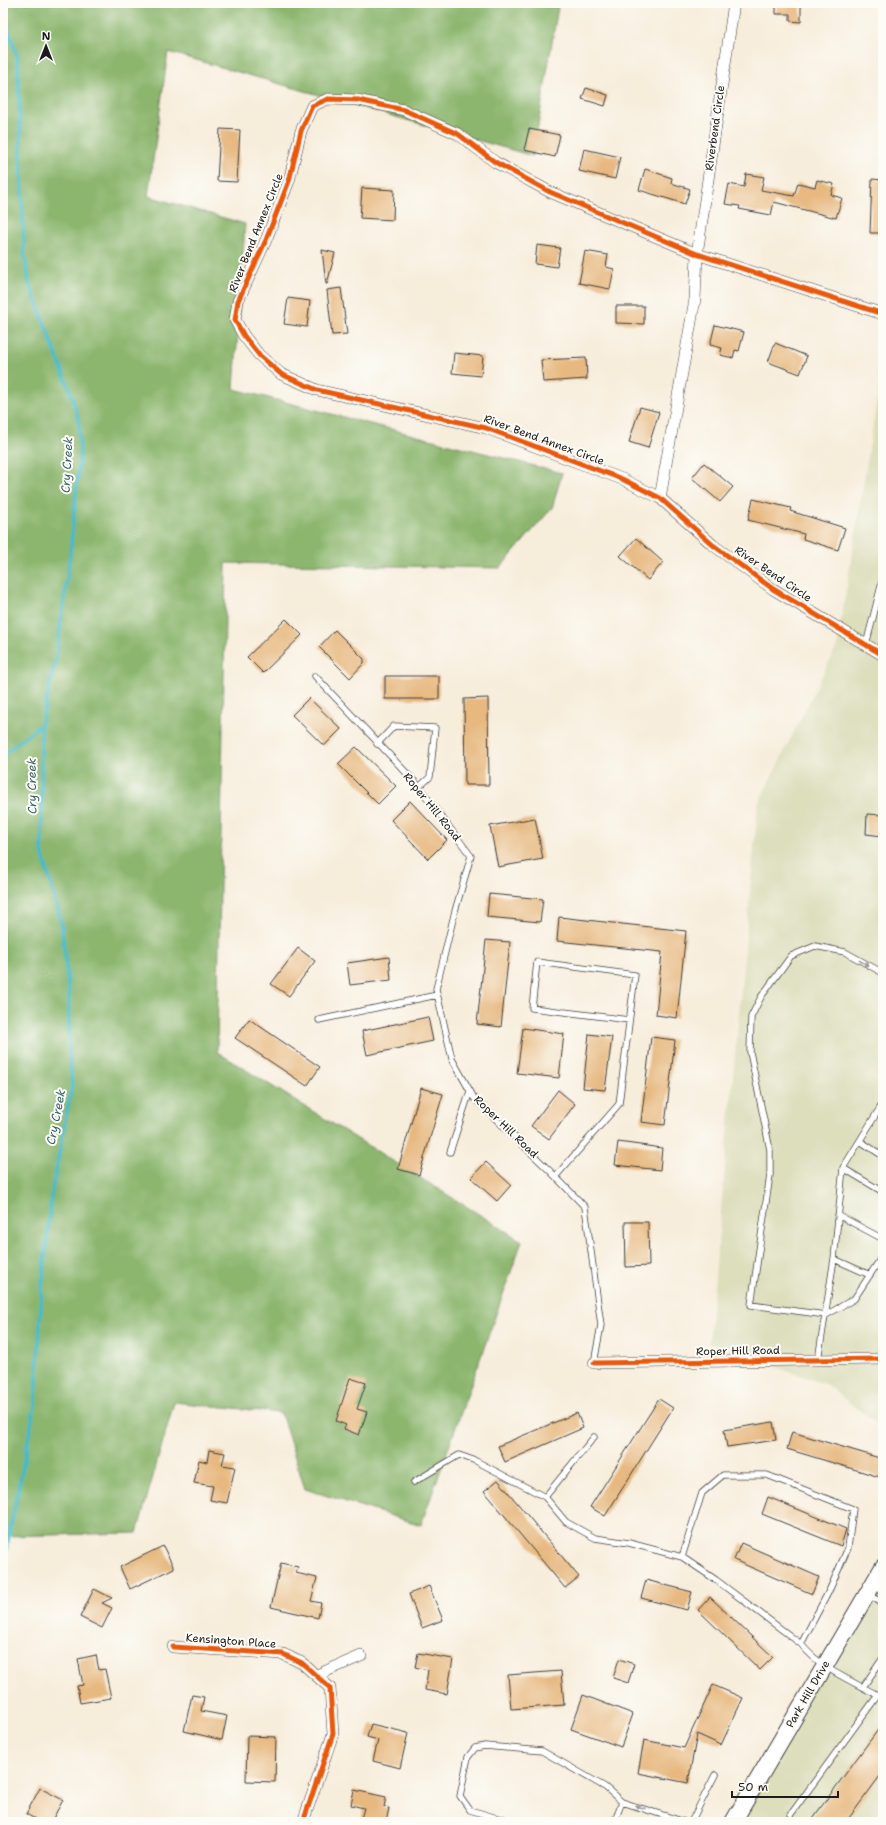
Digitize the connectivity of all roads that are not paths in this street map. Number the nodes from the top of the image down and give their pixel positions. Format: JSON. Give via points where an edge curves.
{"nodes":[{"id":1,"x":734,"y":3,"type":"edge"},
{"id":2,"x":697,"y":254,"type":"junction"},
{"id":3,"x":883,"y":314,"type":"edge"},
{"id":4,"x":660,"y":498,"type":"junction"},
{"id":5,"x":883,"y":578,"type":"edge"},
{"id":6,"x":866,"y":645,"type":"junction"},
{"id":7,"x":883,"y":655,"type":"edge"},
{"id":8,"x":315,"y":676,"type":"dead end"},
{"id":9,"x":377,"y":744,"type":"junction"},
{"id":10,"x":419,"y":787,"type":"junction"},
{"id":11,"x":883,"y":973,"type":"edge"},
{"id":12,"x":437,"y":995,"type":"junction"},
{"id":13,"x":319,"y":1020,"type":"dead end"},
{"id":14,"x":630,"y":1020,"type":"junction"},
{"id":15,"x":470,"y":1091,"type":"junction"},
{"id":16,"x":883,"y":1103,"type":"edge"},
{"id":17,"x":877,"y":1112,"type":"junction"},
{"id":18,"x":883,"y":1115,"type":"edge"},
{"id":19,"x":860,"y":1141,"type":"junction"},
{"id":20,"x":450,"y":1152,"type":"dead end"},
{"id":21,"x":883,"y":1156,"type":"edge"},
{"id":22,"x":843,"y":1168,"type":"junction"},
{"id":23,"x":556,"y":1176,"type":"junction"},
{"id":24,"x":883,"y":1192,"type":"edge"},
{"id":25,"x":838,"y":1215,"type":"junction"},
{"id":26,"x":883,"y":1238,"type":"edge"},
{"id":27,"x":883,"y":1255,"type":"edge"},
{"id":28,"x":834,"y":1258,"type":"junction"},
{"id":29,"x":870,"y":1275,"type":"junction"},
{"id":30,"x":826,"y":1315,"type":"junction"},
{"id":31,"x":883,"y":1359,"type":"edge"},
{"id":32,"x":818,"y":1360,"type":"junction"},
{"id":33,"x":594,"y":1363,"type":"joint"},
{"id":34,"x":594,"y":1436,"type":"dead end"},
{"id":35,"x":414,"y":1482,"type":"dead end"},
{"id":36,"x":545,"y":1497,"type":"junction"},
{"id":37,"x":682,"y":1557,"type":"junction"},
{"id":38,"x":883,"y":1567,"type":"edge"},
{"id":39,"x":868,"y":1593,"type":"junction"},
{"id":40,"x":883,"y":1604,"type":"edge"},
{"id":41,"x":801,"y":1644,"type":"junction"},
{"id":42,"x":172,"y":1647,"type":"dead end"},
{"id":43,"x":361,"y":1656,"type":"dead end"},
{"id":44,"x":883,"y":1658,"type":"edge"},
{"id":45,"x":825,"y":1665,"type":"junction"},
{"id":46,"x":318,"y":1675,"type":"junction"},
{"id":47,"x":863,"y":1687,"type":"junction"},
{"id":48,"x":881,"y":1697,"type":"edge"},
{"id":49,"x":715,"y":1775,"type":"dead end"},
{"id":50,"x":622,"y":1802,"type":"junction"},
{"id":51,"x":791,"y":1814,"type":"dead end"},
{"id":52,"x":303,"y":1822,"type":"edge"},
{"id":53,"x":524,"y":1822,"type":"edge"},
{"id":54,"x":614,"y":1822,"type":"edge"},
{"id":55,"x":685,"y":1822,"type":"edge"},
{"id":56,"x":691,"y":1822,"type":"edge"},
{"id":57,"x":733,"y":1822,"type":"edge"}],
"edges":[{"from":1,"to":2,"type":"street","name":"Riverbend Circle"},
{"from":2,"to":3,"type":"street"},
{"from":2,"to":4,"type":"street","via":[[694,299]]},
{"from":2,"to":4,"type":"street","name":"River Bend Annex Circle","via":[[550,192],[495,162],[458,134],[404,110],[358,100],[328,99],[312,106],[301,132],[289,181],[238,301],[235,320],[259,355],[281,374],[316,390],[486,428],[622,480]]},
{"from":4,"to":6,"type":"street","name":"River Bend Circle","via":[[713,546],[773,589]]},
{"from":5,"to":6,"type":"lane"},
{"from":6,"to":7,"type":"street","name":"River Bend Circle"},
{"from":8,"to":9,"type":"lane","name":"Roper Hill Road"},
{"from":9,"to":10,"type":"lane","name":"Roper Hill Road"},
{"from":9,"to":10,"type":"lane","via":[[394,726],[435,728],[430,777]]},
{"from":10,"to":12,"type":"lane","name":"Roper Hill Road","via":[[471,856],[455,911],[436,989]]},
{"from":30,"to":11,"type":"lane","one_way":true,"via":[[751,1305],[770,1169],[770,1150],[750,1052],[751,1017],[761,997],[791,956],[815,946],[845,952]]},
{"from":12,"to":13,"type":"lane"},
{"from":12,"to":15,"type":"lane","name":"Roper Hill Road","via":[[452,1059]]},
{"from":14,"to":14,"type":"lane","via":[[635,975],[537,962],[532,1008]]},
{"from":14,"to":23,"type":"lane","via":[[619,1104]]},
{"from":15,"to":20,"type":"lane"},
{"from":15,"to":23,"type":"lane","name":"Roper Hill Road","via":[[474,1098]]},
{"from":16,"to":17,"type":"lane"},
{"from":17,"to":18,"type":"lane"},
{"from":17,"to":19,"type":"lane"},
{"from":19,"to":21,"type":"lane"},
{"from":19,"to":22,"type":"lane"},
{"from":22,"to":24,"type":"lane"},
{"from":22,"to":25,"type":"lane"},
{"from":23,"to":33,"type":"lane","name":"Roper Hill Road","via":[[585,1207],[601,1325]]},
{"from":25,"to":26,"type":"lane"},
{"from":25,"to":28,"type":"lane"},
{"from":27,"to":29,"type":"lane"},
{"from":28,"to":29,"type":"lane"},
{"from":28,"to":30,"type":"lane"},
{"from":29,"to":30,"type":"lane","via":[[854,1299]]},
{"from":30,"to":32,"type":"lane"},
{"from":31,"to":32,"type":"street","name":"Roper Hill Road"},
{"from":32,"to":33,"type":"street","name":"Roper Hill Road"},
{"from":34,"to":36,"type":"lane"},
{"from":35,"to":36,"type":"lane","via":[[459,1455],[476,1461]]},
{"from":36,"to":37,"type":"lane","via":[[566,1522],[595,1538],[630,1543]]},
{"from":37,"to":41,"type":"lane"},
{"from":37,"to":41,"type":"lane","via":[[702,1493],[723,1475],[767,1475],[854,1509],[848,1548]]},
{"from":38,"to":39,"type":"main road","name":"Park Hill Drive"},
{"from":39,"to":40,"type":"lane"},
{"from":39,"to":45,"type":"main road","name":"Park Hill Drive"},
{"from":41,"to":45,"type":"lane"},
{"from":42,"to":46,"type":"street","name":"Kensington Place","via":[[283,1654],[302,1663]]},
{"from":43,"to":46,"type":"street"},
{"from":44,"to":47,"type":"lane"},
{"from":45,"to":47,"type":"lane"},
{"from":45,"to":57,"type":"main road","name":"Park Hill Drive"},
{"from":46,"to":52,"type":"street","name":"Kensington Place","via":[[330,1688],[333,1734]]},
{"from":47,"to":48,"type":"lane"},
{"from":48,"to":51,"type":"lane"},
{"from":49,"to":56,"type":"lane"},
{"from":50,"to":53,"type":"lane","via":[[605,1787],[542,1750],[485,1746],[475,1748],[468,1757],[460,1796],[470,1810]]},
{"from":50,"to":54,"type":"lane"},
{"from":55,"to":50,"type":"lane","one_way":true}]}
